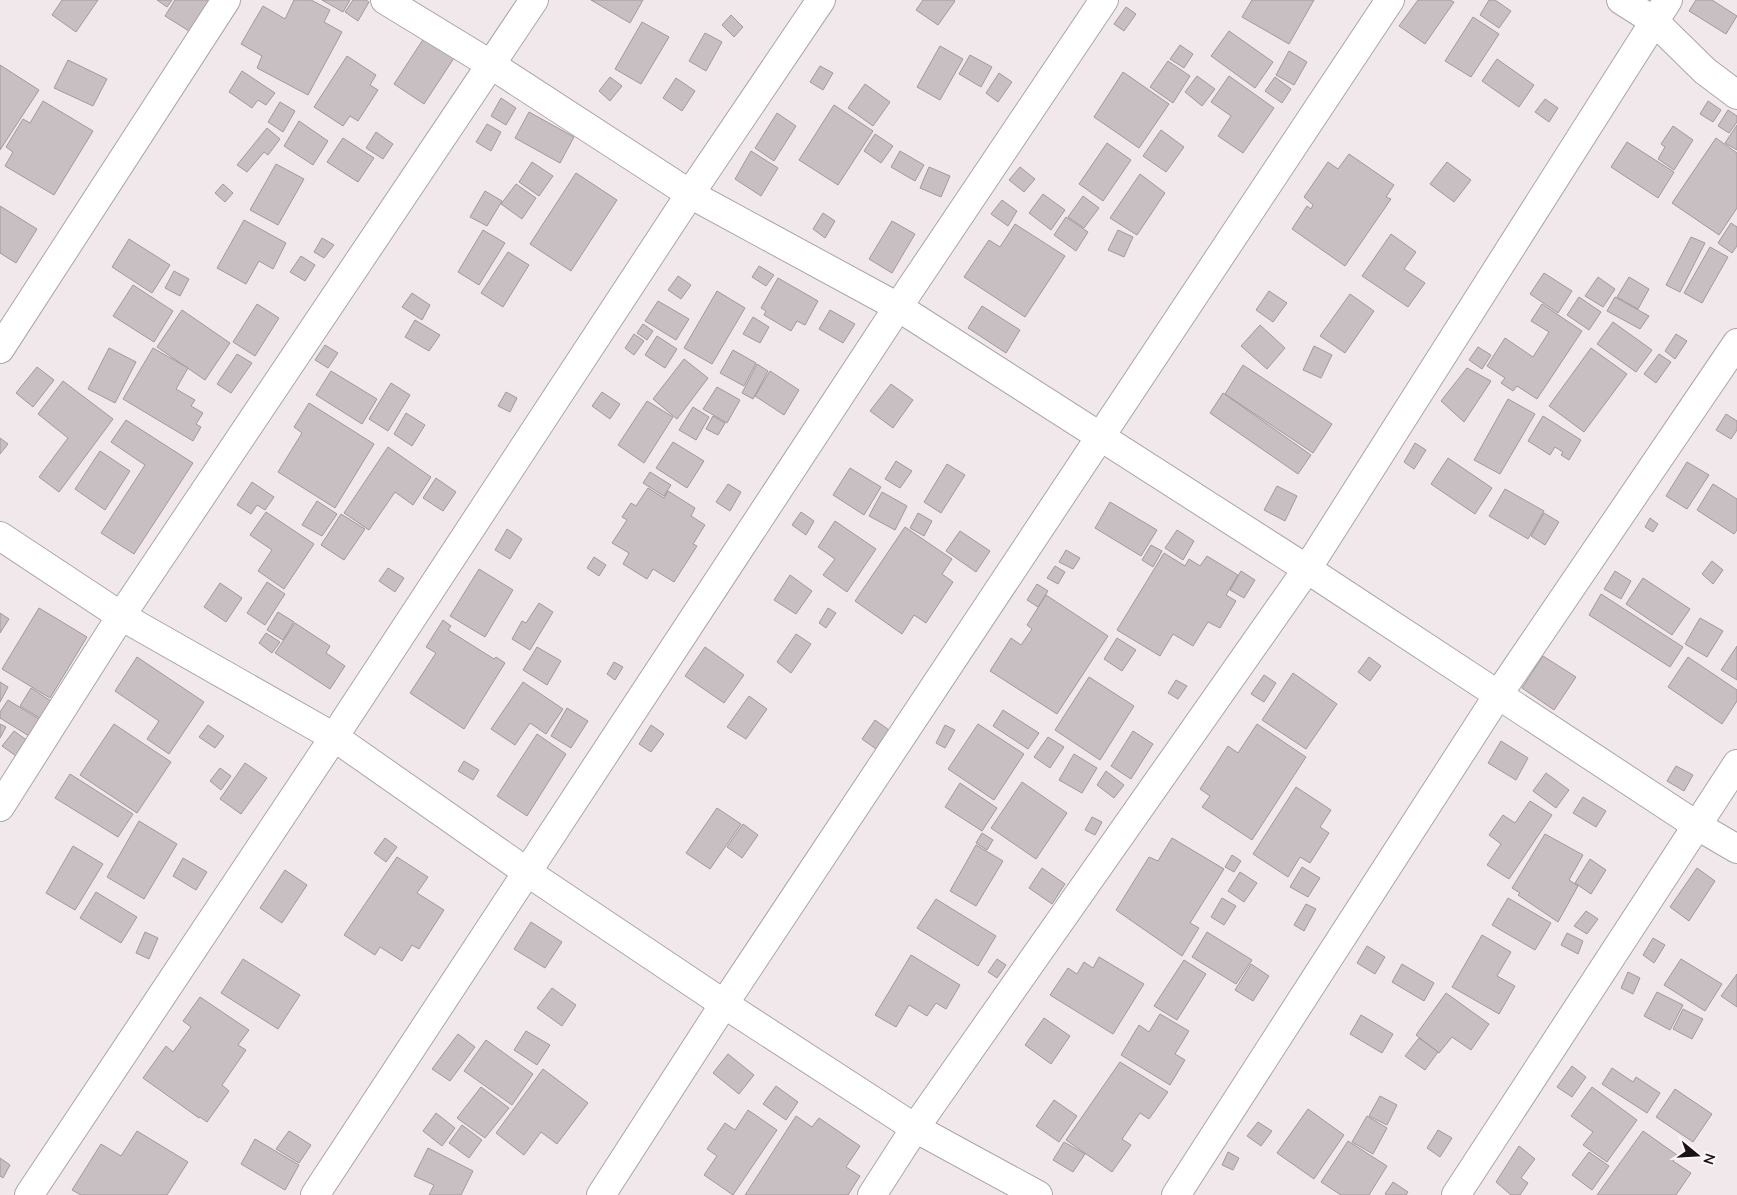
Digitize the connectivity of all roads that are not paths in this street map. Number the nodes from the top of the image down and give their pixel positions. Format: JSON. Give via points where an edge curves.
{"nodes":[{"id":1,"x":226,"y":0,"type":"edge"},
{"id":2,"x":385,"y":0,"type":"edge"},
{"id":3,"x":534,"y":0,"type":"edge"},
{"id":4,"x":821,"y":0,"type":"edge"},
{"id":5,"x":1104,"y":0,"type":"edge"},
{"id":6,"x":1390,"y":0,"type":"edge"},
{"id":7,"x":1621,"y":0,"type":"edge"},
{"id":8,"x":1661,"y":11,"type":"edge"},
{"id":9,"x":490,"y":64,"type":"junction"},
{"id":10,"x":1737,"y":95,"type":"edge"},
{"id":11,"x":690,"y":194,"type":"junction"},
{"id":12,"x":898,"y":307,"type":"junction"},
{"id":13,"x":1737,"y":342,"type":"edge"},
{"id":14,"x":0,"y":349,"type":"edge"},
{"id":15,"x":1100,"y":437,"type":"junction"},
{"id":16,"x":0,"y":536,"type":"edge"},
{"id":17,"x":1307,"y":569,"type":"junction"},
{"id":18,"x":120,"y":616,"type":"junction"},
{"id":19,"x":1498,"y":695,"type":"junction"},
{"id":20,"x":334,"y":737,"type":"junction"},
{"id":21,"x":1737,"y":764,"type":"edge"},
{"id":22,"x":0,"y":806,"type":"edge"},
{"id":23,"x":1696,"y":825,"type":"junction"},
{"id":24,"x":1737,"y":849,"type":"edge"},
{"id":25,"x":527,"y":872,"type":"junction"},
{"id":26,"x":724,"y":1004,"type":"junction"},
{"id":27,"x":915,"y":1128,"type":"junction"},
{"id":28,"x":29,"y":1195,"type":"edge"},
{"id":29,"x":315,"y":1195,"type":"edge"},
{"id":30,"x":601,"y":1195,"type":"edge"},
{"id":31,"x":872,"y":1195,"type":"edge"},
{"id":32,"x":1038,"y":1195,"type":"edge"},
{"id":33,"x":1176,"y":1195,"type":"edge"},
{"id":34,"x":1456,"y":1195,"type":"edge"}],
"edges":[{"from":1,"to":14,"type":"street"},
{"from":2,"to":9,"type":"street"},
{"from":3,"to":9,"type":"street"},
{"from":4,"to":11,"type":"street"},
{"from":5,"to":12,"type":"street"},
{"from":6,"to":15,"type":"street"},
{"from":7,"to":8,"type":"street"},
{"from":8,"to":10,"type":"street","via":[[1705,71]]},
{"from":8,"to":17,"type":"street"},
{"from":9,"to":11,"type":"street"},
{"from":9,"to":18,"type":"street"},
{"from":11,"to":12,"type":"street"},
{"from":11,"to":20,"type":"street"},
{"from":12,"to":15,"type":"street"},
{"from":12,"to":25,"type":"street"},
{"from":13,"to":19,"type":"street"},
{"from":15,"to":17,"type":"street"},
{"from":15,"to":26,"type":"street"},
{"from":16,"to":18,"type":"street"},
{"from":17,"to":19,"type":"street"},
{"from":17,"to":27,"type":"street"},
{"from":18,"to":20,"type":"street"},
{"from":18,"to":22,"type":"street"},
{"from":19,"to":23,"type":"street"},
{"from":19,"to":33,"type":"street"},
{"from":20,"to":25,"type":"street"},
{"from":20,"to":28,"type":"street"},
{"from":21,"to":23,"type":"street"},
{"from":23,"to":24,"type":"street"},
{"from":23,"to":34,"type":"street"},
{"from":25,"to":26,"type":"street"},
{"from":25,"to":29,"type":"street"},
{"from":26,"to":27,"type":"street"},
{"from":26,"to":30,"type":"street"},
{"from":27,"to":31,"type":"street"},
{"from":27,"to":32,"type":"street"}]}
